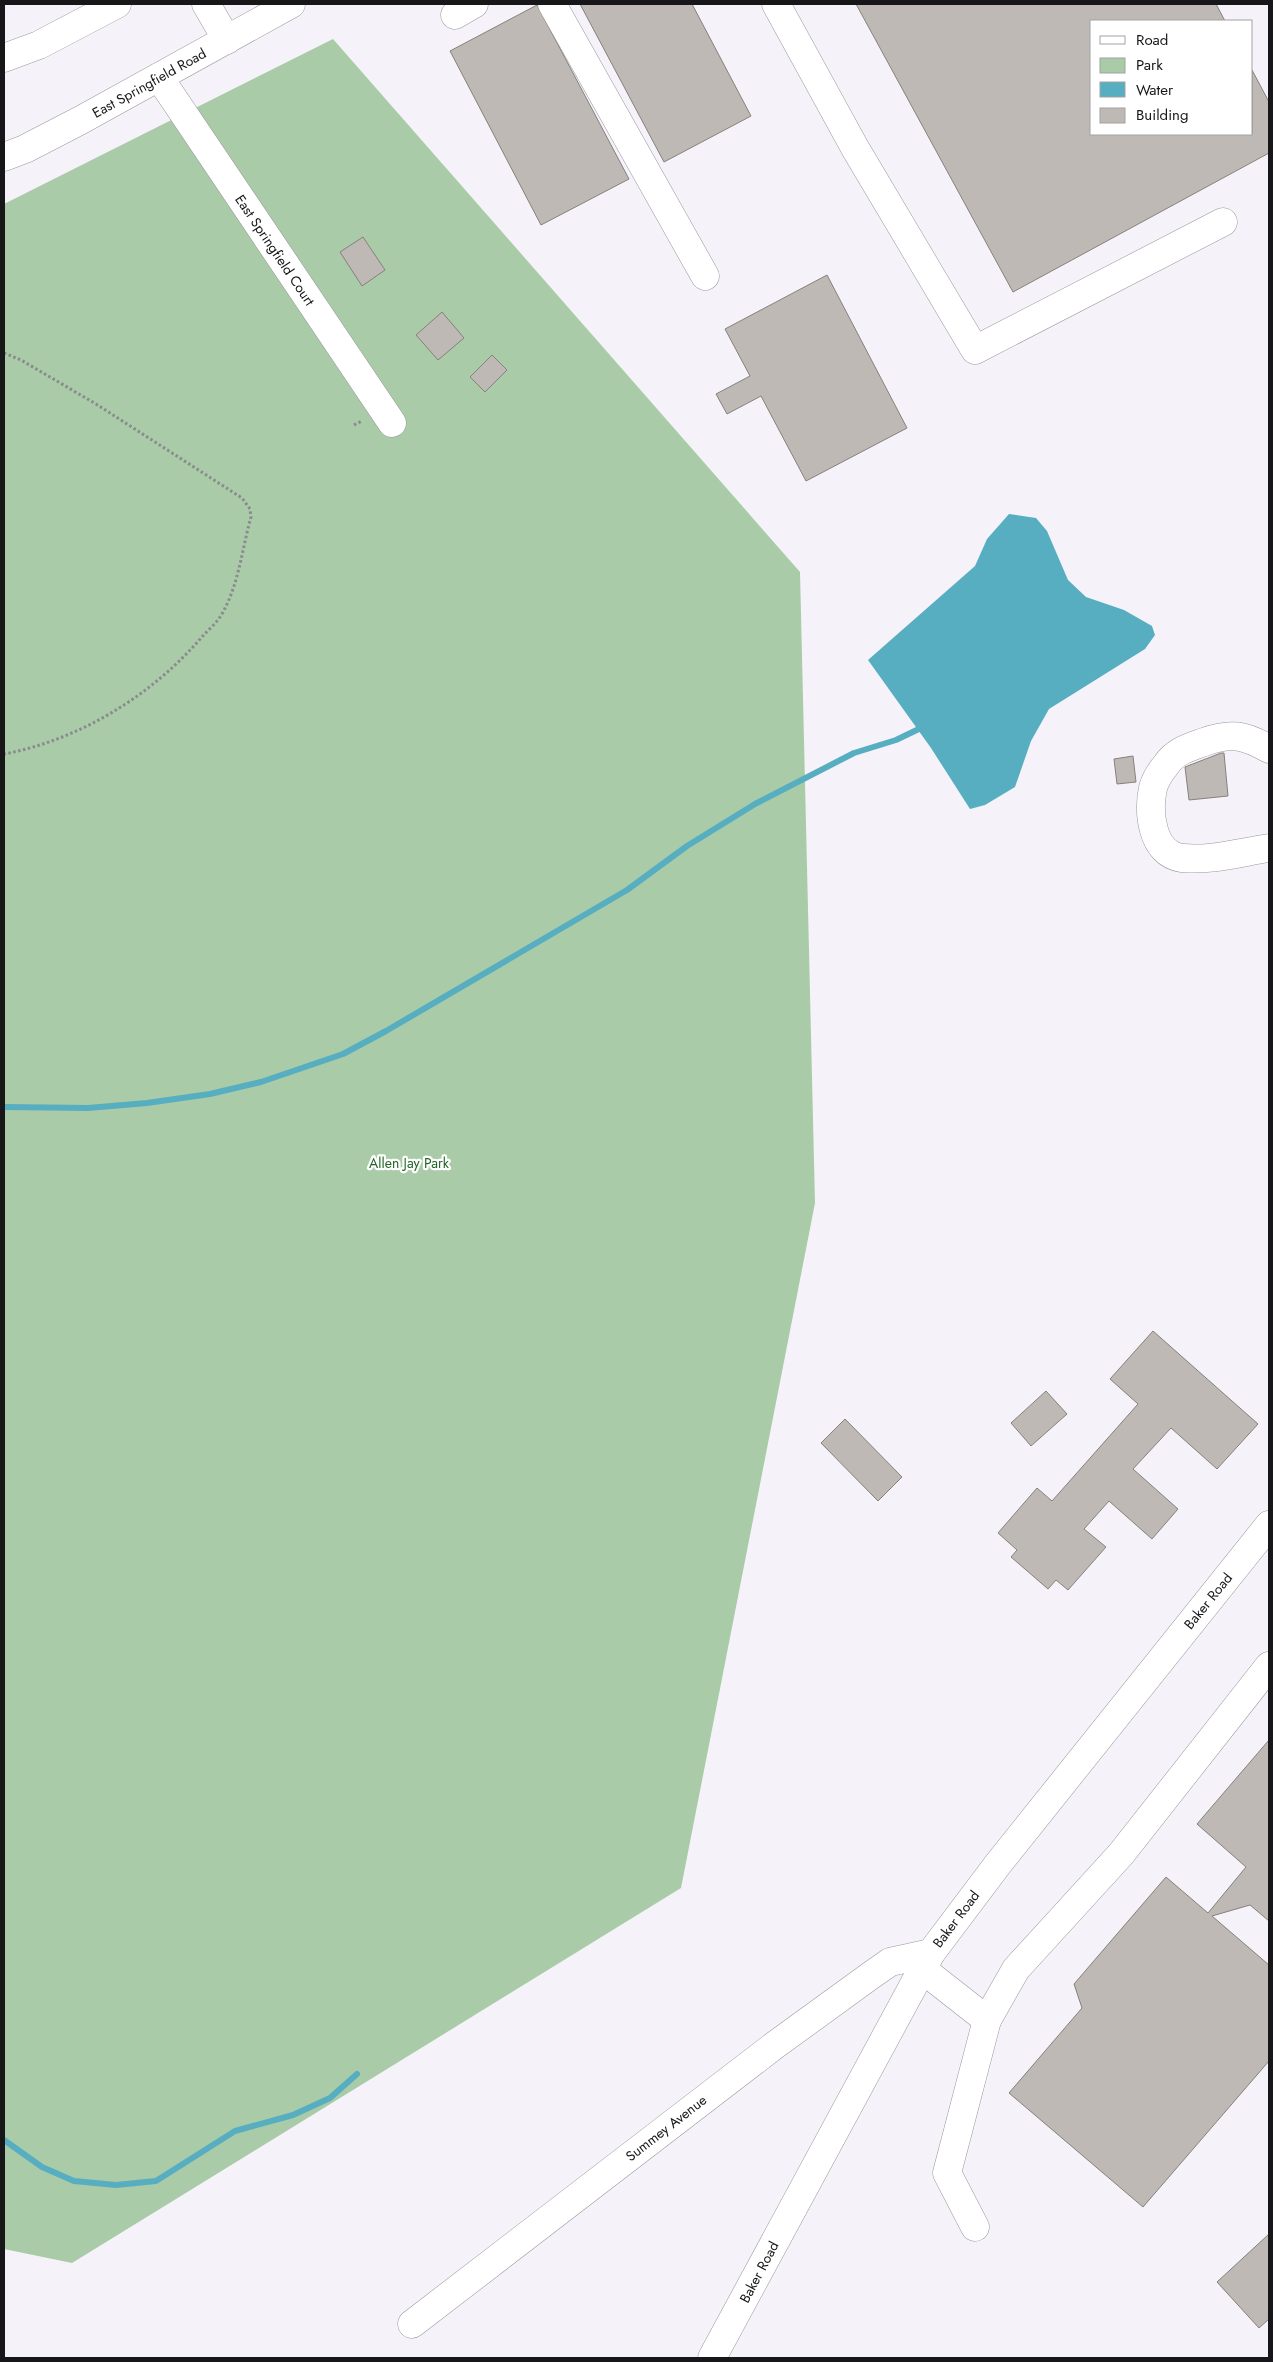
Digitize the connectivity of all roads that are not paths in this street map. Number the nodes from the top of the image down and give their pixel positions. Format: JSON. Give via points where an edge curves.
{"nodes":[{"id":1,"x":117,"y":4,"type":"edge"},
{"id":2,"x":206,"y":4,"type":"edge"},
{"id":3,"x":292,"y":4,"type":"edge"},
{"id":4,"x":552,"y":4,"type":"edge"},
{"id":5,"x":776,"y":4,"type":"edge"},
{"id":6,"x":227,"y":40,"type":"junction"},
{"id":7,"x":4,"y":58,"type":"edge"},
{"id":8,"x":159,"y":77,"type":"junction"},
{"id":9,"x":4,"y":157,"type":"edge"},
{"id":10,"x":1223,"y":222,"type":"dead end"},
{"id":11,"x":705,"y":276,"type":"dead end"},
{"id":12,"x":392,"y":423,"type":"dead end"},
{"id":13,"x":1269,"y":749,"type":"edge"},
{"id":14,"x":1269,"y":848,"type":"edge"},
{"id":15,"x":1269,"y":1526,"type":"edge"},
{"id":16,"x":1269,"y":1666,"type":"edge"},
{"id":17,"x":926,"y":1961,"type":"junction"},
{"id":18,"x":986,"y":2020,"type":"junction"},
{"id":19,"x":975,"y":2227,"type":"dead end"},
{"id":20,"x":412,"y":2324,"type":"dead end"},
{"id":21,"x":712,"y":2358,"type":"edge"}],
"edges":[{"from":1,"to":7,"type":"street","via":[[39,45]]},
{"from":2,"to":6,"type":"street"},
{"from":3,"to":6,"type":"street","name":"East Springfield Road"},
{"from":4,"to":11,"type":"street"},
{"from":5,"to":10,"type":"street","via":[[855,148],[975,350]]},
{"from":6,"to":8,"type":"street","name":"East Springfield Road"},
{"from":8,"to":9,"type":"street","name":"East Springfield Road","via":[[33,145]]},
{"from":8,"to":12,"type":"street","name":"East Springfield Court"},
{"from":13,"to":14,"type":"street","via":[[1252,739],[1234,735],[1182,749],[1166,763],[1153,786],[1150,814],[1156,836],[1167,852],[1181,858]]},
{"from":15,"to":17,"type":"street","name":"Baker Road","via":[[998,1864]]},
{"from":16,"to":18,"type":"street","via":[[1121,1854],[1016,1969]]},
{"from":17,"to":18,"type":"street"},
{"from":17,"to":20,"type":"street","name":"Summey Avenue","via":[[890,1962],[870,1976],[775,2045]]},
{"from":17,"to":21,"type":"street","name":"Baker Road"},
{"from":18,"to":19,"type":"street","via":[[947,2173]]}]}
